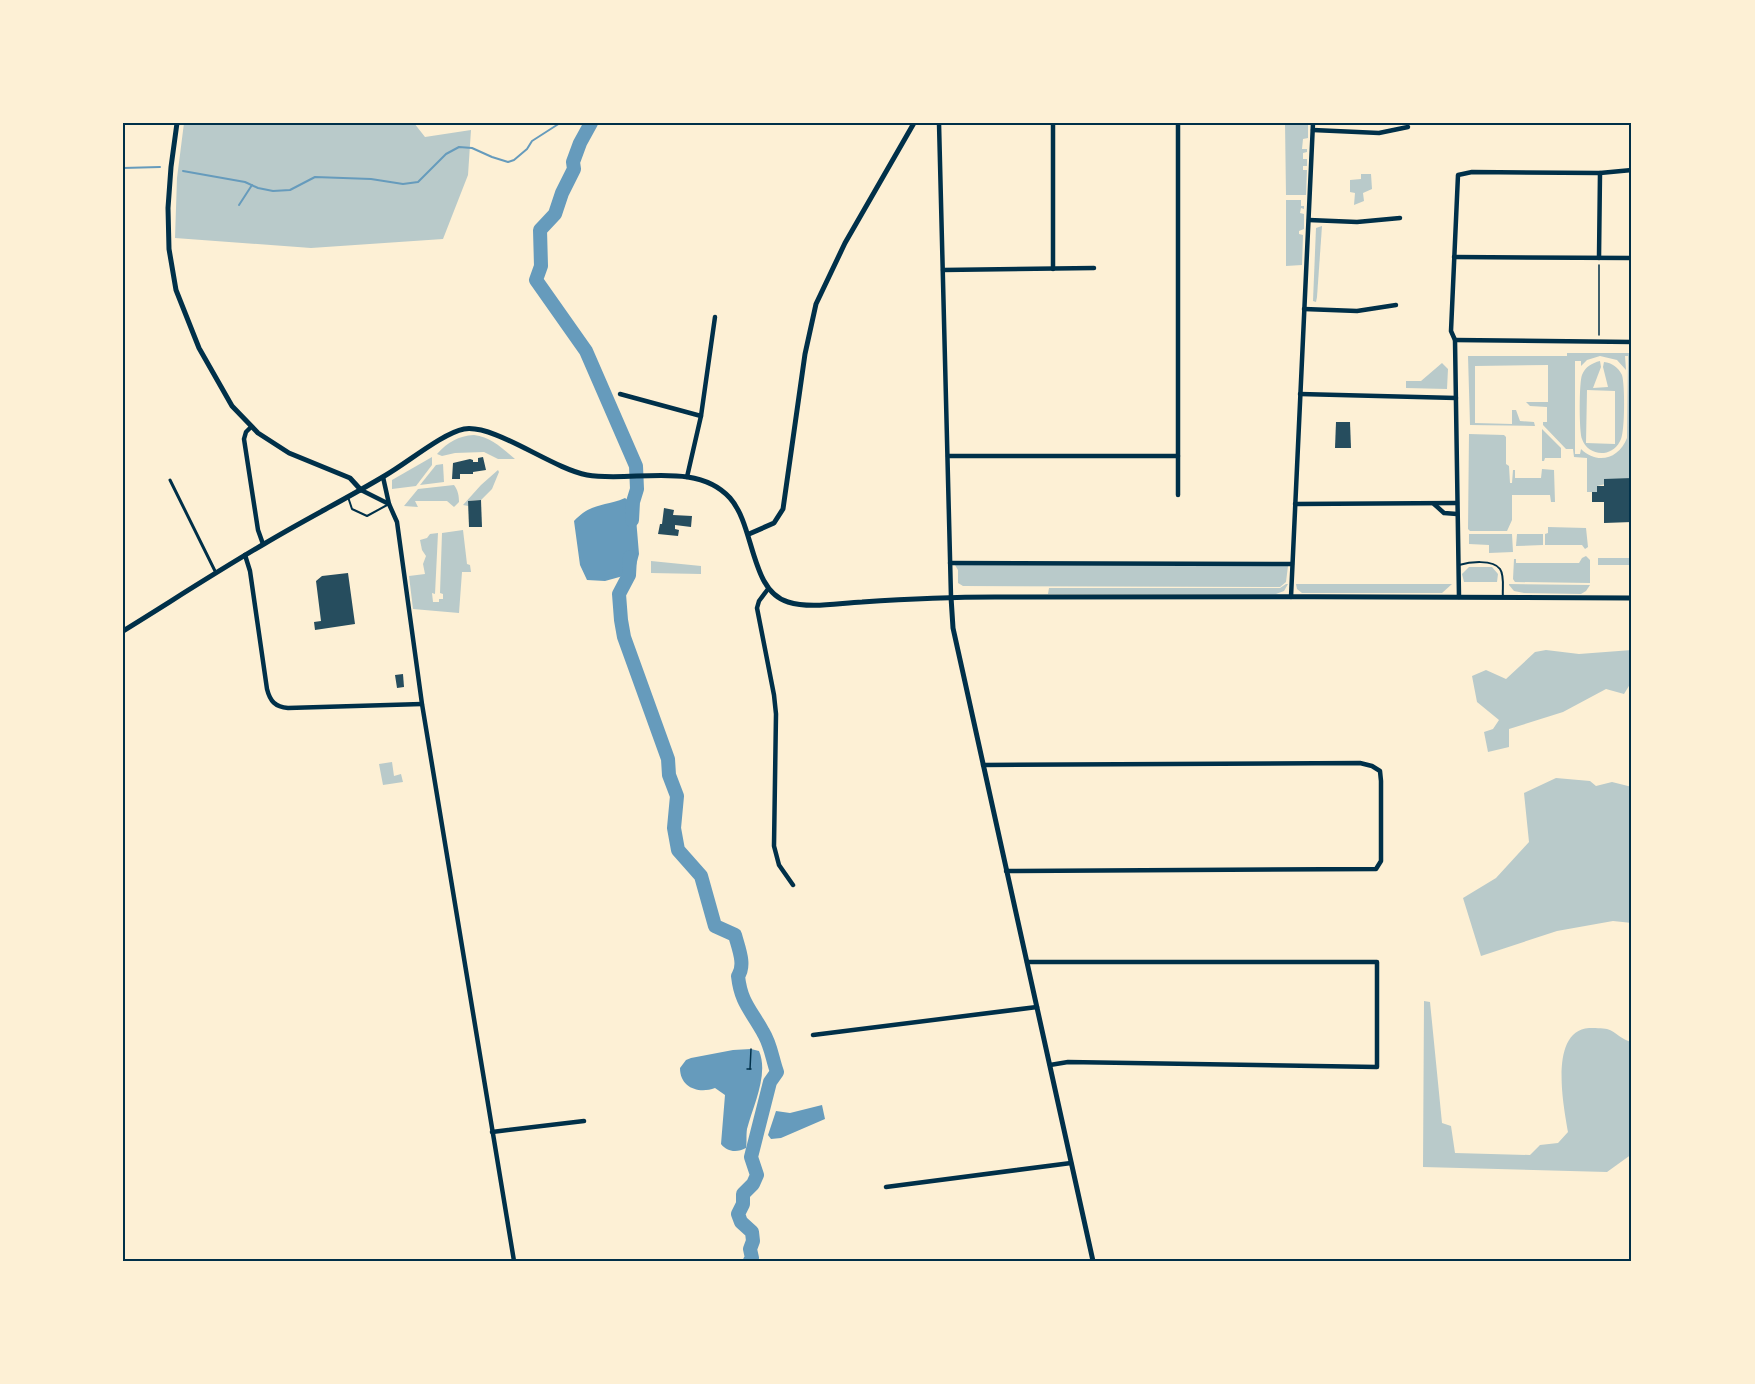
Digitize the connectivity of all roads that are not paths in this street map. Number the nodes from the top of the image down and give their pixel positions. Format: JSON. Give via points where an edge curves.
{"nodes":[{"id":1,"x":177,"y":123,"type":"edge"},
{"id":2,"x":914,"y":123,"type":"edge"},
{"id":3,"x":939,"y":123,"type":"edge"},
{"id":4,"x":1053,"y":123,"type":"edge"},
{"id":5,"x":1178,"y":123,"type":"edge"},
{"id":6,"x":1313,"y":123,"type":"edge"},
{"id":7,"x":1408,"y":127,"type":"dead end"},
{"id":8,"x":1313,"y":130,"type":"junction"},
{"id":9,"x":1632,"y":170,"type":"edge"},
{"id":10,"x":1600,"y":173,"type":"junction"},
{"id":11,"x":1400,"y":218,"type":"dead end"},
{"id":12,"x":1309,"y":220,"type":"junction"},
{"id":13,"x":1455,"y":257,"type":"junction"},
{"id":14,"x":1599,"y":258,"type":"junction"},
{"id":15,"x":1632,"y":258,"type":"edge"},
{"id":16,"x":1094,"y":268,"type":"dead end"},
{"id":17,"x":1053,"y":269,"type":"junction"},
{"id":18,"x":943,"y":270,"type":"junction"},
{"id":19,"x":1396,"y":306,"type":"dead end"},
{"id":20,"x":1304,"y":309,"type":"junction"},
{"id":21,"x":715,"y":317,"type":"dead end"},
{"id":22,"x":1455,"y":340,"type":"junction"},
{"id":23,"x":1632,"y":342,"type":"edge"},
{"id":24,"x":620,"y":394,"type":"dead end"},
{"id":25,"x":1300,"y":394,"type":"junction"},
{"id":26,"x":1456,"y":398,"type":"junction"},
{"id":27,"x":701,"y":416,"type":"junction"},
{"id":28,"x":251,"y":427,"type":"junction"},
{"id":29,"x":948,"y":456,"type":"junction"},
{"id":30,"x":1178,"y":456,"type":"junction"},
{"id":31,"x":383,"y":477,"type":"junction"},
{"id":32,"x":687,"y":477,"type":"junction"},
{"id":33,"x":170,"y":480,"type":"dead end"},
{"id":34,"x":361,"y":490,"type":"junction"},
{"id":35,"x":1178,"y":495,"type":"dead end"},
{"id":36,"x":348,"y":497,"type":"junction"},
{"id":37,"x":1457,"y":503,"type":"junction"},
{"id":38,"x":389,"y":504,"type":"junction"},
{"id":39,"x":1295,"y":504,"type":"junction"},
{"id":40,"x":1434,"y":504,"type":"junction"},
{"id":41,"x":1457,"y":514,"type":"junction"},
{"id":42,"x":749,"y":534,"type":"junction"},
{"id":43,"x":263,"y":544,"type":"junction"},
{"id":44,"x":244,"y":555,"type":"junction"},
{"id":45,"x":950,"y":562,"type":"junction"},
{"id":46,"x":1292,"y":564,"type":"junction"},
{"id":47,"x":1458,"y":566,"type":"junction"},
{"id":48,"x":216,"y":573,"type":"junction"},
{"id":49,"x":768,"y":589,"type":"junction"},
{"id":50,"x":951,"y":597,"type":"junction"},
{"id":51,"x":1291,"y":597,"type":"junction"},
{"id":52,"x":1459,"y":597,"type":"junction"},
{"id":53,"x":1503,"y":597,"type":"junction"},
{"id":54,"x":1632,"y":598,"type":"edge"},
{"id":55,"x":123,"y":631,"type":"edge"},
{"id":56,"x":422,"y":704,"type":"junction"},
{"id":57,"x":983,"y":765,"type":"junction"},
{"id":58,"x":1006,"y":871,"type":"junction"},
{"id":59,"x":793,"y":885,"type":"dead end"},
{"id":60,"x":1027,"y":962,"type":"junction"},
{"id":61,"x":1037,"y":1007,"type":"junction"},
{"id":62,"x":813,"y":1035,"type":"dead end"},
{"id":63,"x":1050,"y":1065,"type":"junction"},
{"id":64,"x":584,"y":1121,"type":"dead end"},
{"id":65,"x":492,"y":1132,"type":"junction"},
{"id":66,"x":1071,"y":1163,"type":"junction"},
{"id":67,"x":886,"y":1187,"type":"dead end"},
{"id":68,"x":514,"y":1261,"type":"edge"},
{"id":69,"x":1093,"y":1261,"type":"edge"}],
"edges":[{"from":1,"to":28,"type":"street","via":[[168,208],[174,283],[212,372],[232,406]]},
{"from":2,"to":42,"type":"street","via":[[828,274],[816,304],[805,354],[783,509],[774,523]]},
{"from":3,"to":18,"type":"street"},
{"from":4,"to":17,"type":"street"},
{"from":5,"to":30,"type":"street"},
{"from":6,"to":8,"type":"street"},
{"from":7,"to":8,"type":"street","via":[[1373,134]]},
{"from":8,"to":12,"type":"street"},
{"from":9,"to":10,"type":"street"},
{"from":10,"to":13,"type":"street","via":[[1458,175]]},
{"from":10,"to":14,"type":"street"},
{"from":11,"to":12,"type":"street","via":[[1357,222]]},
{"from":12,"to":20,"type":"street"},
{"from":13,"to":14,"type":"street"},
{"from":13,"to":22,"type":"street","via":[[1451,331]]},
{"from":14,"to":15,"type":"street"},
{"from":16,"to":17,"type":"street"},
{"from":17,"to":18,"type":"street"},
{"from":18,"to":29,"type":"street"},
{"from":19,"to":20,"type":"street","via":[[1357,311]]},
{"from":20,"to":25,"type":"street"},
{"from":21,"to":27,"type":"street"},
{"from":22,"to":23,"type":"street"},
{"from":22,"to":26,"type":"street"},
{"from":24,"to":27,"type":"street"},
{"from":25,"to":26,"type":"street"},
{"from":25,"to":39,"type":"street"},
{"from":26,"to":37,"type":"street"},
{"from":27,"to":32,"type":"street"},
{"from":28,"to":34,"type":"street","via":[[284,450],[350,478]]},
{"from":28,"to":43,"type":"street","via":[[244,440]]},
{"from":29,"to":30,"type":"street"},
{"from":29,"to":45,"type":"street"},
{"from":30,"to":35,"type":"street"},
{"from":31,"to":32,"type":"street","via":[[455,431],[472,428],[487,431],[581,474]]},
{"from":31,"to":34,"type":"street"},
{"from":31,"to":38,"type":"street"},
{"from":32,"to":42,"type":"street","via":[[709,483],[729,496]]},
{"from":33,"to":48,"type":"street"},
{"from":34,"to":36,"type":"street"},
{"from":34,"to":38,"type":"street"},
{"from":36,"to":38,"type":"lane","via":[[352,509],[367,516]]},
{"from":36,"to":43,"type":"street"},
{"from":37,"to":40,"type":"street"},
{"from":37,"to":41,"type":"street"},
{"from":38,"to":56,"type":"street","via":[[397,522]]},
{"from":39,"to":40,"type":"street"},
{"from":39,"to":46,"type":"street"},
{"from":40,"to":41,"type":"street","via":[[1444,513]]},
{"from":41,"to":47,"type":"street"},
{"from":42,"to":49,"type":"street"},
{"from":43,"to":44,"type":"street"},
{"from":44,"to":48,"type":"street"},
{"from":44,"to":56,"type":"street","via":[[250,571],[267,689],[274,704],[288,708]]},
{"from":45,"to":46,"type":"street"},
{"from":45,"to":50,"type":"street"},
{"from":46,"to":51,"type":"street"},
{"from":47,"to":52,"type":"street"},
{"from":47,"to":53,"type":"lane","via":[[1494,564],[1502,575]]},
{"from":48,"to":55,"type":"street"},
{"from":49,"to":50,"type":"street","via":[[781,600],[802,604]]},
{"from":49,"to":59,"type":"street","via":[[757,608],[776,714],[774,846]]},
{"from":50,"to":51,"type":"street"},
{"from":50,"to":57,"type":"street","via":[[953,628]]},
{"from":51,"to":52,"type":"street"},
{"from":52,"to":53,"type":"street"},
{"from":53,"to":54,"type":"street"},
{"from":56,"to":65,"type":"street"},
{"from":57,"to":58,"type":"street"},
{"from":57,"to":58,"type":"street","via":[[1360,763],[1380,771],[1381,861],[1376,869]]},
{"from":58,"to":60,"type":"street"},
{"from":60,"to":61,"type":"street"},
{"from":60,"to":63,"type":"street","via":[[1377,962],[1377,1067],[1068,1062]]},
{"from":61,"to":62,"type":"street"},
{"from":61,"to":63,"type":"street"},
{"from":63,"to":66,"type":"street"},
{"from":64,"to":65,"type":"street"},
{"from":65,"to":68,"type":"street"},
{"from":66,"to":67,"type":"street"},
{"from":66,"to":69,"type":"street"}]}
